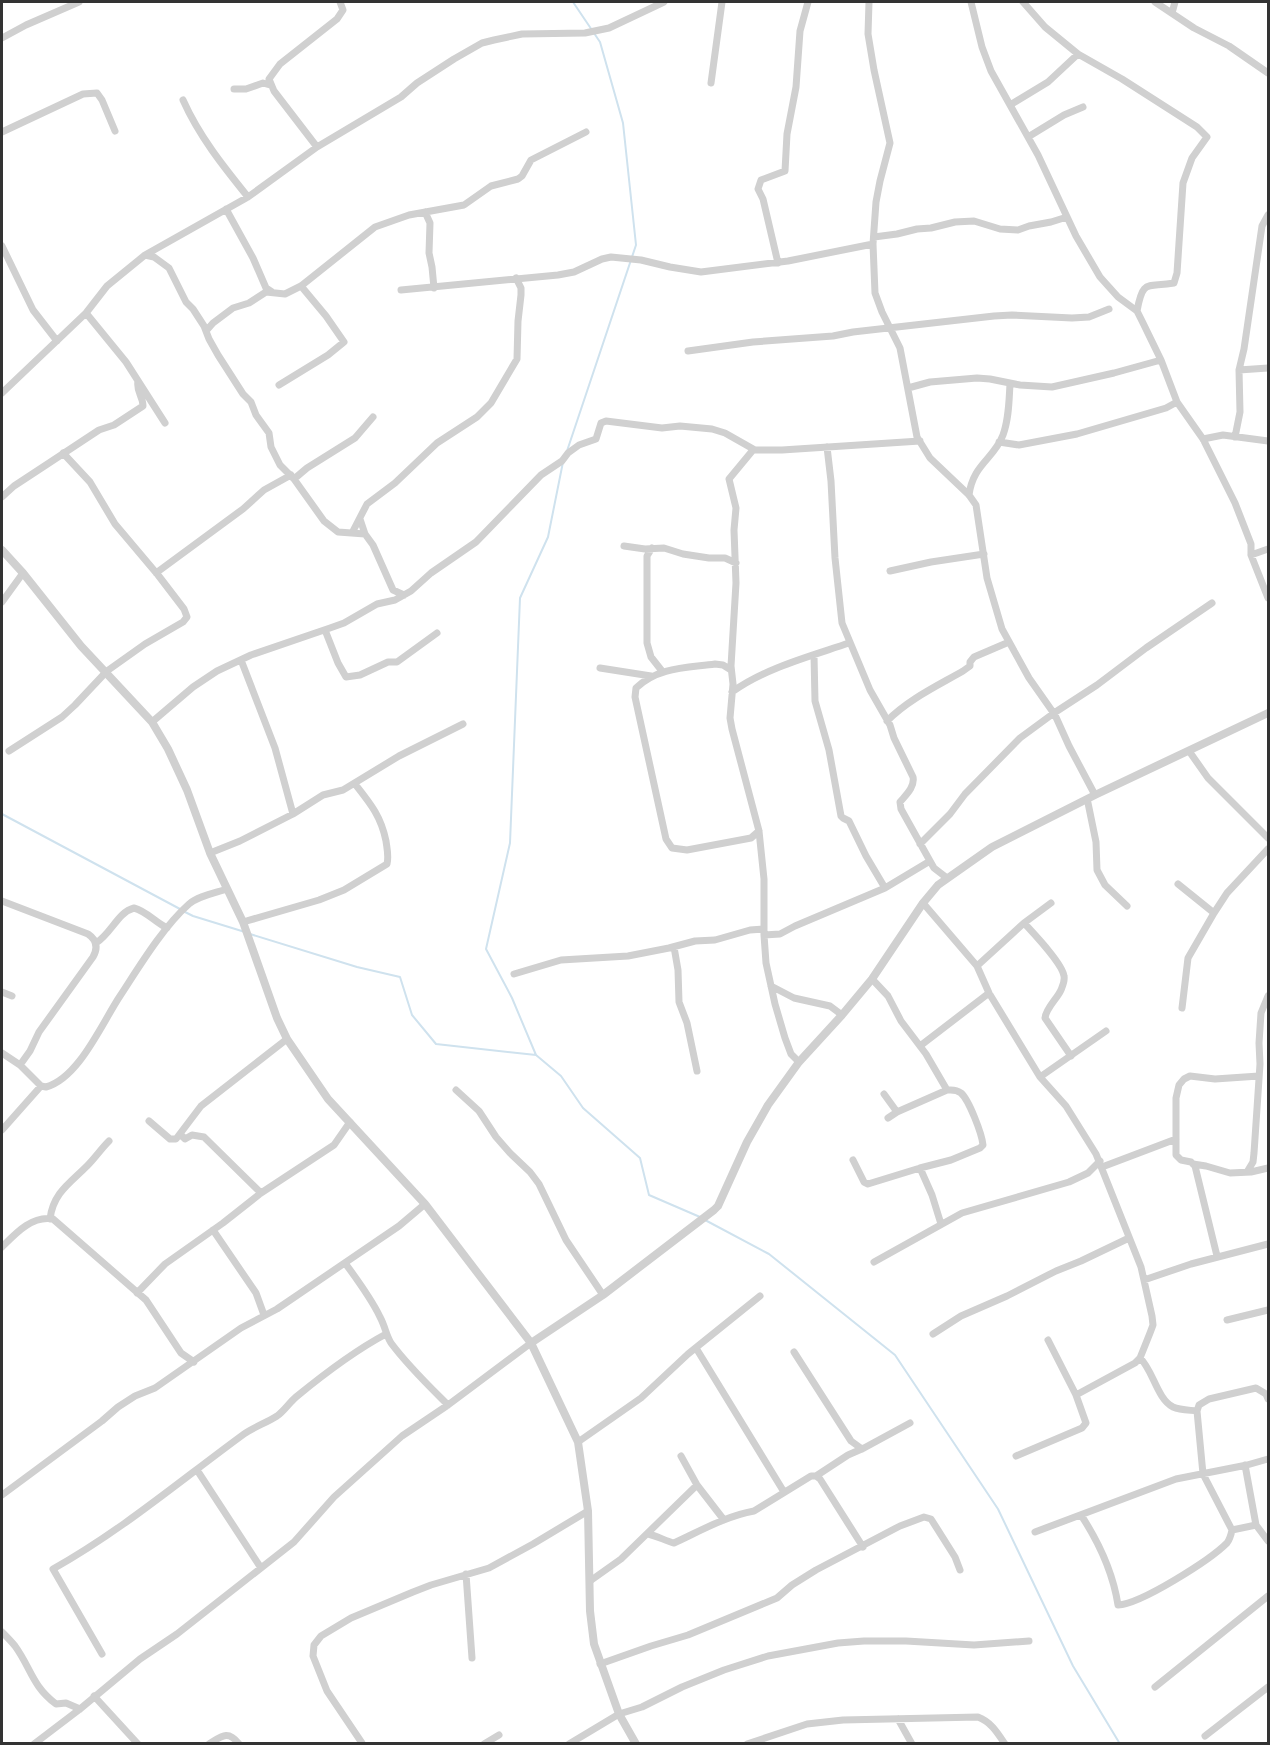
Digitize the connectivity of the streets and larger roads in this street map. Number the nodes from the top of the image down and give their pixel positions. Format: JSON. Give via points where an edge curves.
{"nodes":[{"id":1,"x":79,"y":2,"type":"edge"},
{"id":2,"x":340,"y":2,"type":"edge"},
{"id":3,"x":664,"y":2,"type":"edge"},
{"id":4,"x":722,"y":2,"type":"edge"},
{"id":5,"x":808,"y":2,"type":"edge"},
{"id":6,"x":869,"y":2,"type":"edge"},
{"id":7,"x":971,"y":2,"type":"edge"},
{"id":8,"x":1023,"y":2,"type":"edge"},
{"id":9,"x":1155,"y":2,"type":"edge"},
{"id":10,"x":1175,"y":2,"type":"edge"},
{"id":11,"x":1172,"y":14,"type":"junction"},
{"id":12,"x":2,"y":38,"type":"edge"},
{"id":13,"x":1078,"y":54,"type":"junction"},
{"id":14,"x":1269,"y":73,"type":"edge"},
{"id":15,"x":711,"y":83,"type":"dead end"},
{"id":16,"x":270,"y":84,"type":"junction"},
{"id":17,"x":234,"y":89,"type":"dead end"},
{"id":18,"x":183,"y":100,"type":"dead end"},
{"id":19,"x":1010,"y":105,"type":"junction"},
{"id":20,"x":1083,"y":107,"type":"dead end"},
{"id":21,"x":115,"y":131,"type":"dead end"},
{"id":22,"x":2,"y":132,"type":"edge"},
{"id":23,"x":586,"y":132,"type":"dead end"},
{"id":24,"x":1028,"y":137,"type":"junction"},
{"id":25,"x":317,"y":147,"type":"junction"},
{"id":26,"x":248,"y":197,"type":"junction"},
{"id":27,"x":226,"y":209,"type":"junction"},
{"id":28,"x":424,"y":212,"type":"junction"},
{"id":29,"x":1269,"y":214,"type":"edge"},
{"id":30,"x":1067,"y":217,"type":"junction"},
{"id":31,"x":874,"y":241,"type":"junction"},
{"id":32,"x":2,"y":246,"type":"edge"},
{"id":33,"x":145,"y":255,"type":"junction"},
{"id":34,"x":778,"y":262,"type":"junction"},
{"id":35,"x":516,"y":278,"type":"junction"},
{"id":36,"x":301,"y":286,"type":"junction"},
{"id":37,"x":434,"y":288,"type":"junction"},
{"id":38,"x":401,"y":290,"type":"dead end"},
{"id":39,"x":268,"y":291,"type":"junction"},
{"id":40,"x":1109,"y":309,"type":"dead end"},
{"id":41,"x":1137,"y":311,"type":"junction"},
{"id":42,"x":86,"y":312,"type":"junction"},
{"id":43,"x":890,"y":328,"type":"junction"},
{"id":44,"x":206,"y":331,"type":"junction"},
{"id":45,"x":57,"y":341,"type":"junction"},
{"id":46,"x":688,"y":351,"type":"dead end"},
{"id":47,"x":1161,"y":360,"type":"junction"},
{"id":48,"x":1269,"y":368,"type":"edge"},
{"id":49,"x":1239,"y":370,"type":"junction"},
{"id":50,"x":138,"y":381,"type":"junction"},
{"id":51,"x":1010,"y":384,"type":"junction"},
{"id":52,"x":279,"y":385,"type":"dead end"},
{"id":53,"x":908,"y":388,"type":"junction"},
{"id":54,"x":2,"y":393,"type":"edge"},
{"id":55,"x":1177,"y":402,"type":"junction"},
{"id":56,"x":373,"y":417,"type":"dead end"},
{"id":57,"x":165,"y":423,"type":"dead end"},
{"id":58,"x":1236,"y":437,"type":"junction"},
{"id":59,"x":1203,"y":439,"type":"junction"},
{"id":60,"x":920,"y":441,"type":"junction"},
{"id":61,"x":1269,"y":441,"type":"edge"},
{"id":62,"x":999,"y":442,"type":"junction"},
{"id":63,"x":827,"y":447,"type":"junction"},
{"id":64,"x":753,"y":450,"type":"junction"},
{"id":65,"x":63,"y":453,"type":"junction"},
{"id":66,"x":292,"y":477,"type":"junction"},
{"id":67,"x":969,"y":495,"type":"junction"},
{"id":68,"x":2,"y":497,"type":"edge"},
{"id":69,"x":360,"y":519,"type":"junction"},
{"id":70,"x":352,"y":533,"type":"junction"},
{"id":71,"x":365,"y":534,"type":"junction"},
{"id":72,"x":624,"y":546,"type":"dead end"},
{"id":73,"x":652,"y":549,"type":"junction"},
{"id":74,"x":1269,"y":549,"type":"edge"},
{"id":75,"x":2,"y":550,"type":"edge"},
{"id":76,"x":984,"y":554,"type":"junction"},
{"id":77,"x":1251,"y":555,"type":"junction"},
{"id":78,"x":736,"y":563,"type":"junction"},
{"id":79,"x":890,"y":571,"type":"dead end"},
{"id":80,"x":23,"y":573,"type":"junction"},
{"id":81,"x":156,"y":573,"type":"junction"},
{"id":82,"x":393,"y":590,"type":"junction"},
{"id":83,"x":404,"y":595,"type":"junction"},
{"id":84,"x":1269,"y":598,"type":"edge"},
{"id":85,"x":388,"y":601,"type":"junction"},
{"id":86,"x":2,"y":602,"type":"edge"},
{"id":87,"x":1212,"y":603,"type":"dead end"},
{"id":88,"x":325,"y":630,"type":"junction"},
{"id":89,"x":437,"y":633,"type":"dead end"},
{"id":90,"x":1009,"y":642,"type":"junction"},
{"id":91,"x":849,"y":644,"type":"junction"},
{"id":92,"x":814,"y":655,"type":"junction"},
{"id":93,"x":241,"y":660,"type":"junction"},
{"id":94,"x":600,"y":668,"type":"dead end"},
{"id":95,"x":731,"y":670,"type":"junction"},
{"id":96,"x":107,"y":671,"type":"junction"},
{"id":97,"x":662,"y":671,"type":"junction"},
{"id":98,"x":651,"y":676,"type":"junction"},
{"id":99,"x":735,"y":687,"type":"junction"},
{"id":100,"x":1054,"y":712,"type":"junction"},
{"id":101,"x":1269,"y":713,"type":"edge"},
{"id":102,"x":887,"y":721,"type":"junction"},
{"id":103,"x":152,"y":722,"type":"junction"},
{"id":104,"x":463,"y":724,"type":"dead end"},
{"id":105,"x":9,"y":751,"type":"dead end"},
{"id":106,"x":1189,"y":751,"type":"junction"},
{"id":107,"x":355,"y":784,"type":"junction"},
{"id":108,"x":1095,"y":795,"type":"junction"},
{"id":109,"x":1086,"y":800,"type":"junction"},
{"id":110,"x":292,"y":814,"type":"junction"},
{"id":111,"x":759,"y":831,"type":"junction"},
{"id":112,"x":751,"y":838,"type":"junction"},
{"id":113,"x":1269,"y":838,"type":"edge"},
{"id":114,"x":760,"y":843,"type":"junction"},
{"id":115,"x":920,"y":844,"type":"junction"},
{"id":116,"x":1269,"y":849,"type":"edge"},
{"id":117,"x":210,"y":853,"type":"junction"},
{"id":118,"x":930,"y":861,"type":"junction"},
{"id":119,"x":947,"y":878,"type":"junction"},
{"id":120,"x":1178,"y":884,"type":"dead end"},
{"id":121,"x":885,"y":888,"type":"junction"},
{"id":122,"x":227,"y":889,"type":"junction"},
{"id":123,"x":2,"y":901,"type":"edge"},
{"id":124,"x":923,"y":903,"type":"junction"},
{"id":125,"x":1051,"y":903,"type":"dead end"},
{"id":126,"x":1127,"y":906,"type":"dead end"},
{"id":127,"x":1214,"y":913,"type":"junction"},
{"id":128,"x":243,"y":922,"type":"junction"},
{"id":129,"x":1024,"y":923,"type":"junction"},
{"id":130,"x":167,"y":928,"type":"junction"},
{"id":131,"x":764,"y":932,"type":"junction"},
{"id":132,"x":96,"y":943,"type":"junction"},
{"id":133,"x":674,"y":947,"type":"junction"},
{"id":134,"x":976,"y":966,"type":"junction"},
{"id":135,"x":514,"y":974,"type":"dead end"},
{"id":136,"x":872,"y":979,"type":"junction"},
{"id":137,"x":771,"y":986,"type":"junction"},
{"id":138,"x":2,"y":992,"type":"edge"},
{"id":139,"x":989,"y":993,"type":"junction"},
{"id":140,"x":12,"y":996,"type":"dead end"},
{"id":141,"x":1269,"y":996,"type":"edge"},
{"id":142,"x":1182,"y":1008,"type":"dead end"},
{"id":143,"x":842,"y":1015,"type":"junction"},
{"id":144,"x":1106,"y":1031,"type":"dead end"},
{"id":145,"x":287,"y":1039,"type":"junction"},
{"id":146,"x":920,"y":1046,"type":"junction"},
{"id":147,"x":2,"y":1053,"type":"edge"},
{"id":148,"x":1071,"y":1056,"type":"junction"},
{"id":149,"x":799,"y":1062,"type":"junction"},
{"id":150,"x":20,"y":1065,"type":"junction"},
{"id":151,"x":697,"y":1071,"type":"dead end"},
{"id":152,"x":1259,"y":1076,"type":"junction"},
{"id":153,"x":1040,"y":1077,"type":"junction"},
{"id":154,"x":41,"y":1086,"type":"junction"},
{"id":155,"x":456,"y":1090,"type":"dead end"},
{"id":156,"x":947,"y":1090,"type":"junction"},
{"id":157,"x":884,"y":1094,"type":"dead end"},
{"id":158,"x":897,"y":1112,"type":"junction"},
{"id":159,"x":888,"y":1118,"type":"dead end"},
{"id":160,"x":149,"y":1121,"type":"dead end"},
{"id":161,"x":350,"y":1122,"type":"junction"},
{"id":162,"x":2,"y":1130,"type":"edge"},
{"id":163,"x":180,"y":1135,"type":"junction"},
{"id":164,"x":1176,"y":1139,"type":"junction"},
{"id":165,"x":109,"y":1141,"type":"dead end"},
{"id":166,"x":853,"y":1160,"type":"dead end"},
{"id":167,"x":1101,"y":1164,"type":"junction"},
{"id":168,"x":1193,"y":1164,"type":"junction"},
{"id":169,"x":920,"y":1168,"type":"junction"},
{"id":170,"x":1269,"y":1168,"type":"edge"},
{"id":171,"x":1247,"y":1172,"type":"junction"},
{"id":172,"x":1088,"y":1173,"type":"junction"},
{"id":173,"x":1105,"y":1175,"type":"junction"},
{"id":174,"x":261,"y":1193,"type":"junction"},
{"id":175,"x":425,"y":1204,"type":"junction"},
{"id":176,"x":50,"y":1219,"type":"junction"},
{"id":177,"x":941,"y":1224,"type":"junction"},
{"id":178,"x":213,"y":1230,"type":"junction"},
{"id":179,"x":1129,"y":1238,"type":"junction"},
{"id":180,"x":1269,"y":1244,"type":"edge"},
{"id":181,"x":2,"y":1247,"type":"edge"},
{"id":182,"x":1217,"y":1256,"type":"junction"},
{"id":183,"x":874,"y":1262,"type":"dead end"},
{"id":184,"x":345,"y":1263,"type":"junction"},
{"id":185,"x":1144,"y":1280,"type":"junction"},
{"id":186,"x":137,"y":1293,"type":"junction"},
{"id":187,"x":603,"y":1295,"type":"junction"},
{"id":188,"x":760,"y":1296,"type":"dead end"},
{"id":189,"x":1269,"y":1310,"type":"edge"},
{"id":190,"x":264,"y":1315,"type":"junction"},
{"id":191,"x":1227,"y":1320,"type":"dead end"},
{"id":192,"x":386,"y":1334,"type":"junction"},
{"id":193,"x":933,"y":1334,"type":"dead end"},
{"id":194,"x":1048,"y":1340,"type":"dead end"},
{"id":195,"x":531,"y":1343,"type":"junction"},
{"id":196,"x":696,"y":1348,"type":"junction"},
{"id":197,"x":794,"y":1352,"type":"dead end"},
{"id":198,"x":1140,"y":1358,"type":"junction"},
{"id":199,"x":194,"y":1362,"type":"junction"},
{"id":200,"x":1076,"y":1395,"type":"junction"},
{"id":201,"x":1269,"y":1399,"type":"edge"},
{"id":202,"x":448,"y":1405,"type":"junction"},
{"id":203,"x":1197,"y":1412,"type":"junction"},
{"id":204,"x":910,"y":1423,"type":"dead end"},
{"id":205,"x":578,"y":1442,"type":"junction"},
{"id":206,"x":862,"y":1449,"type":"junction"},
{"id":207,"x":681,"y":1456,"type":"dead end"},
{"id":208,"x":1016,"y":1456,"type":"dead end"},
{"id":209,"x":1269,"y":1458,"type":"edge"},
{"id":210,"x":1245,"y":1465,"type":"junction"},
{"id":211,"x":197,"y":1470,"type":"junction"},
{"id":212,"x":1203,"y":1474,"type":"junction"},
{"id":213,"x":816,"y":1476,"type":"junction"},
{"id":214,"x":697,"y":1485,"type":"junction"},
{"id":215,"x":784,"y":1492,"type":"junction"},
{"id":216,"x":2,"y":1495,"type":"edge"},
{"id":217,"x":588,"y":1511,"type":"junction"},
{"id":218,"x":1081,"y":1515,"type":"junction"},
{"id":219,"x":724,"y":1520,"type":"junction"},
{"id":220,"x":1256,"y":1525,"type":"junction"},
{"id":221,"x":1232,"y":1530,"type":"junction"},
{"id":222,"x":1035,"y":1532,"type":"dead end"},
{"id":223,"x":648,"y":1534,"type":"junction"},
{"id":224,"x":1269,"y":1541,"type":"edge"},
{"id":225,"x":863,"y":1546,"type":"junction"},
{"id":226,"x":261,"y":1568,"type":"junction"},
{"id":227,"x":960,"y":1570,"type":"dead end"},
{"id":228,"x":466,"y":1574,"type":"junction"},
{"id":229,"x":590,"y":1581,"type":"junction"},
{"id":230,"x":1269,"y":1596,"type":"edge"},
{"id":231,"x":2,"y":1632,"type":"edge"},
{"id":232,"x":1029,"y":1641,"type":"dead end"},
{"id":233,"x":102,"y":1654,"type":"dead end"},
{"id":234,"x":472,"y":1658,"type":"dead end"},
{"id":235,"x":600,"y":1664,"type":"junction"},
{"id":236,"x":1155,"y":1687,"type":"dead end"},
{"id":237,"x":1269,"y":1687,"type":"edge"},
{"id":238,"x":94,"y":1696,"type":"junction"},
{"id":239,"x":80,"y":1709,"type":"junction"},
{"id":240,"x":619,"y":1714,"type":"junction"},
{"id":241,"x":898,"y":1719,"type":"junction"},
{"id":242,"x":499,"y":1735,"type":"dead end"},
{"id":243,"x":1205,"y":1736,"type":"dead end"},
{"id":244,"x":34,"y":1743,"type":"edge"},
{"id":245,"x":138,"y":1743,"type":"edge"},
{"id":246,"x":209,"y":1743,"type":"edge"},
{"id":247,"x":240,"y":1743,"type":"edge"},
{"id":248,"x":362,"y":1743,"type":"edge"},
{"id":249,"x":484,"y":1743,"type":"edge"},
{"id":250,"x":569,"y":1743,"type":"edge"},
{"id":251,"x":636,"y":1743,"type":"edge"},
{"id":252,"x":747,"y":1743,"type":"edge"},
{"id":253,"x":912,"y":1743,"type":"edge"},
{"id":254,"x":1005,"y":1743,"type":"edge"}],
"edges":[{"from":1,"to":12,"type":"street"},
{"from":2,"to":16,"type":"street","via":[[343,10],[337,19],[280,64],[269,79]]},
{"from":3,"to":25,"type":"street","via":[[609,28],[585,33],[522,34],[482,43]]},
{"from":4,"to":15,"type":"street"},
{"from":5,"to":34,"type":"street","via":[[800,31],[785,171],[760,180],[758,189]]},
{"from":6,"to":31,"type":"street","via":[[868,34],[891,143],[878,190]]},
{"from":7,"to":19,"type":"street","via":[[991,71]]},
{"from":8,"to":13,"type":"street","via":[[1045,27]]},
{"from":9,"to":11,"type":"street"},
{"from":10,"to":11,"type":"street"},
{"from":11,"to":14,"type":"street"},
{"from":13,"to":19,"type":"street","via":[[1048,82]]},
{"from":13,"to":41,"type":"street","via":[[1207,137],[1192,158],[1183,183],[1174,283],[1143,289]]},
{"from":16,"to":17,"type":"street"},
{"from":16,"to":25,"type":"street"},
{"from":18,"to":26,"type":"street","via":[[196,128]]},
{"from":19,"to":24,"type":"street"},
{"from":20,"to":24,"type":"street"},
{"from":21,"to":22,"type":"street","via":[[97,93],[83,94]]},
{"from":23,"to":28,"type":"street","via":[[531,160],[522,176],[491,186],[464,205]]},
{"from":24,"to":30,"type":"street"},
{"from":25,"to":26,"type":"street"},
{"from":26,"to":27,"type":"street"},
{"from":27,"to":33,"type":"street"},
{"from":27,"to":39,"type":"street"},
{"from":28,"to":36,"type":"street","via":[[375,227]]},
{"from":28,"to":37,"type":"street","via":[[430,223]]},
{"from":29,"to":49,"type":"street","via":[[1262,226]]},
{"from":30,"to":31,"type":"street","via":[[1018,230],[974,221],[955,222]]},
{"from":30,"to":41,"type":"street","via":[[1100,277]]},
{"from":31,"to":34,"type":"street"},
{"from":31,"to":43,"type":"street","via":[[875,293]]},
{"from":32,"to":45,"type":"street","via":[[33,310]]},
{"from":33,"to":42,"type":"street","via":[[107,286]]},
{"from":33,"to":44,"type":"street","via":[[154,256],[169,268]]},
{"from":34,"to":35,"type":"street","via":[[701,272],[611,257],[574,272]]},
{"from":35,"to":37,"type":"street"},
{"from":35,"to":69,"type":"street","via":[[521,288],[518,359],[491,403],[437,443],[367,504]]},
{"from":36,"to":39,"type":"street","via":[[285,294]]},
{"from":36,"to":52,"type":"street","via":[[344,342]]},
{"from":37,"to":38,"type":"street"},
{"from":39,"to":44,"type":"street","via":[[233,308]]},
{"from":40,"to":43,"type":"street","via":[[1089,317],[1012,315]]},
{"from":41,"to":47,"type":"street"},
{"from":42,"to":45,"type":"street"},
{"from":42,"to":50,"type":"street"},
{"from":43,"to":46,"type":"street"},
{"from":43,"to":53,"type":"street","via":[[900,348]]},
{"from":44,"to":66,"type":"street","via":[[269,433],[280,465]]},
{"from":45,"to":54,"type":"street"},
{"from":47,"to":51,"type":"street","via":[[1052,387]]},
{"from":47,"to":55,"type":"street"},
{"from":48,"to":49,"type":"street"},
{"from":49,"to":58,"type":"street"},
{"from":50,"to":57,"type":"street"},
{"from":50,"to":65,"type":"street","via":[[143,406]]},
{"from":51,"to":53,"type":"street","via":[[977,378]]},
{"from":51,"to":62,"type":"street","via":[[1006,423]]},
{"from":53,"to":60,"type":"street"},
{"from":55,"to":59,"type":"street"},
{"from":55,"to":62,"type":"street","via":[[1077,434],[1019,445]]},
{"from":56,"to":66,"type":"street","via":[[355,438]]},
{"from":58,"to":59,"type":"street"},
{"from":58,"to":61,"type":"street"},
{"from":59,"to":77,"type":"street","via":[[1235,503],[1251,544]]},
{"from":60,"to":63,"type":"street"},
{"from":60,"to":67,"type":"street","via":[[930,458]]},
{"from":62,"to":67,"type":"street","via":[[971,482]]},
{"from":63,"to":64,"type":"street"},
{"from":63,"to":91,"type":"street","via":[[838,603]]},
{"from":64,"to":78,"type":"street","via":[[729,479],[735,508]]},
{"from":64,"to":83,"type":"street","via":[[712,429],[662,429],[606,420],[601,423],[596,439],[568,453],[541,475],[477,542]]},
{"from":65,"to":68,"type":"street"},
{"from":65,"to":81,"type":"street","via":[[90,482],[115,524]]},
{"from":66,"to":70,"type":"street","via":[[324,521],[343,534]]},
{"from":66,"to":81,"type":"street","via":[[264,490]]},
{"from":67,"to":76,"type":"street","via":[[976,505]]},
{"from":69,"to":70,"type":"street"},
{"from":69,"to":71,"type":"street"},
{"from":70,"to":71,"type":"street"},
{"from":71,"to":82,"type":"street"},
{"from":72,"to":73,"type":"street"},
{"from":73,"to":78,"type":"street","via":[[725,558]]},
{"from":73,"to":97,"type":"street","via":[[647,556],[647,643],[651,657]]},
{"from":74,"to":77,"type":"street"},
{"from":75,"to":80,"type":"street"},
{"from":76,"to":79,"type":"street"},
{"from":76,"to":90,"type":"street","via":[[987,578]]},
{"from":77,"to":84,"type":"street"},
{"from":78,"to":95,"type":"street"},
{"from":80,"to":86,"type":"street"},
{"from":80,"to":96,"type":"street","via":[[81,646]]},
{"from":81,"to":96,"type":"street","via":[[187,617]]},
{"from":82,"to":83,"type":"street"},
{"from":82,"to":85,"type":"street"},
{"from":83,"to":85,"type":"street"},
{"from":85,"to":88,"type":"street"},
{"from":87,"to":100,"type":"street"},
{"from":88,"to":89,"type":"street","via":[[346,677],[397,662]]},
{"from":88,"to":93,"type":"street"},
{"from":90,"to":100,"type":"street"},
{"from":90,"to":102,"type":"street","via":[[974,657],[970,666],[916,697]]},
{"from":91,"to":92,"type":"street"},
{"from":91,"to":102,"type":"street"},
{"from":92,"to":99,"type":"street"},
{"from":92,"to":121,"type":"street","via":[[815,701],[841,816],[849,821]]},
{"from":93,"to":103,"type":"street","via":[[207,677]]},
{"from":93,"to":110,"type":"street","via":[[275,748]]},
{"from":94,"to":98,"type":"street"},
{"from":95,"to":97,"type":"street","via":[[715,664]]},
{"from":95,"to":99,"type":"street"},
{"from":96,"to":103,"type":"street"},
{"from":96,"to":105,"type":"street","via":[[62,717]]},
{"from":97,"to":98,"type":"street"},
{"from":98,"to":112,"type":"street","via":[[636,688],[635,697],[669,844],[687,850]]},
{"from":99,"to":111,"type":"street","via":[[730,718]]},
{"from":100,"to":108,"type":"street"},
{"from":100,"to":115,"type":"street","via":[[1020,738]]},
{"from":101,"to":106,"type":"street"},
{"from":102,"to":115,"type":"street","via":[[914,782],[900,805]]},
{"from":103,"to":117,"type":"street","via":[[187,789]]},
{"from":104,"to":107,"type":"street","via":[[399,756]]},
{"from":106,"to":108,"type":"street"},
{"from":106,"to":113,"type":"street","via":[[1208,778]]},
{"from":107,"to":110,"type":"street","via":[[323,795]]},
{"from":107,"to":128,"type":"street","via":[[383,825],[387,864],[344,890]]},
{"from":108,"to":109,"type":"street"},
{"from":109,"to":119,"type":"street","via":[[992,848]]},
{"from":109,"to":126,"type":"street","via":[[1096,842],[1097,870],[1105,885]]},
{"from":110,"to":117,"type":"street"},
{"from":111,"to":112,"type":"street"},
{"from":111,"to":114,"type":"street"},
{"from":112,"to":114,"type":"street"},
{"from":114,"to":131,"type":"street"},
{"from":115,"to":118,"type":"street"},
{"from":116,"to":127,"type":"street","via":[[1245,872]]},
{"from":117,"to":122,"type":"street"},
{"from":118,"to":119,"type":"street"},
{"from":118,"to":121,"type":"street"},
{"from":119,"to":124,"type":"street"},
{"from":120,"to":127,"type":"street"},
{"from":121,"to":131,"type":"street","via":[[785,932]]},
{"from":122,"to":128,"type":"street"},
{"from":122,"to":130,"type":"street","via":[[188,905]]},
{"from":123,"to":132,"type":"street","via":[[88,934]]},
{"from":124,"to":134,"type":"street"},
{"from":124,"to":136,"type":"street"},
{"from":125,"to":129,"type":"street"},
{"from":127,"to":142,"type":"street","via":[[1188,958]]},
{"from":128,"to":145,"type":"street"},
{"from":129,"to":134,"type":"street"},
{"from":129,"to":148,"type":"street","via":[[1064,974],[1060,993],[1045,1018]]},
{"from":130,"to":132,"type":"street","via":[[134,908],[125,912]]},
{"from":130,"to":154,"type":"street","via":[[78,1062],[52,1085]]},
{"from":131,"to":133,"type":"street","via":[[750,930]]},
{"from":131,"to":137,"type":"street"},
{"from":132,"to":150,"type":"street","via":[[93,957]]},
{"from":133,"to":135,"type":"street","via":[[628,956],[561,960]]},
{"from":133,"to":151,"type":"street","via":[[679,1002]]},
{"from":134,"to":139,"type":"street"},
{"from":136,"to":143,"type":"street"},
{"from":136,"to":146,"type":"street","via":[[888,996]]},
{"from":137,"to":143,"type":"street","via":[[794,998],[830,1006]]},
{"from":137,"to":149,"type":"street","via":[[785,1038]]},
{"from":138,"to":140,"type":"street"},
{"from":139,"to":146,"type":"street"},
{"from":139,"to":153,"type":"street"},
{"from":141,"to":152,"type":"street","via":[[1261,1013]]},
{"from":143,"to":149,"type":"street"},
{"from":144,"to":148,"type":"street"},
{"from":145,"to":161,"type":"street","via":[[328,1099]]},
{"from":145,"to":163,"type":"street","via":[[201,1106]]},
{"from":146,"to":156,"type":"street"},
{"from":147,"to":150,"type":"street"},
{"from":148,"to":153,"type":"street"},
{"from":149,"to":187,"type":"street","via":[[755,1126],[714,1210]]},
{"from":150,"to":154,"type":"street"},
{"from":152,"to":164,"type":"street","via":[[1184,1078],[1176,1098]]},
{"from":152,"to":171,"type":"street","via":[[1253,1162]]},
{"from":153,"to":167,"type":"street","via":[[1066,1106]]},
{"from":154,"to":162,"type":"street"},
{"from":155,"to":187,"type":"street","via":[[479,1111],[496,1137],[539,1184],[566,1240]]},
{"from":156,"to":158,"type":"street"},
{"from":156,"to":169,"type":"street","via":[[963,1095],[979,1128],[982,1145],[951,1160]]},
{"from":157,"to":158,"type":"street"},
{"from":158,"to":159,"type":"street"},
{"from":160,"to":163,"type":"street","via":[[173,1140]]},
{"from":161,"to":174,"type":"street","via":[[334,1145]]},
{"from":161,"to":175,"type":"street"},
{"from":163,"to":174,"type":"street","via":[[185,1139],[192,1135],[204,1137]]},
{"from":164,"to":167,"type":"street"},
{"from":164,"to":168,"type":"street","via":[[1178,1157]]},
{"from":165,"to":176,"type":"street","via":[[57,1196]]},
{"from":166,"to":169,"type":"street","via":[[868,1184]]},
{"from":167,"to":172,"type":"street"},
{"from":167,"to":173,"type":"street"},
{"from":168,"to":171,"type":"street","via":[[1230,1173]]},
{"from":168,"to":182,"type":"street"},
{"from":169,"to":177,"type":"street"},
{"from":170,"to":171,"type":"street"},
{"from":172,"to":173,"type":"street"},
{"from":172,"to":177,"type":"street","via":[[962,1213]]},
{"from":173,"to":179,"type":"street"},
{"from":174,"to":178,"type":"street"},
{"from":175,"to":184,"type":"street"},
{"from":175,"to":195,"type":"street"},
{"from":176,"to":181,"type":"street","via":[[28,1225]]},
{"from":176,"to":186,"type":"street"},
{"from":177,"to":183,"type":"street"},
{"from":178,"to":186,"type":"street","via":[[165,1264]]},
{"from":178,"to":190,"type":"street","via":[[256,1293]]},
{"from":179,"to":185,"type":"street"},
{"from":179,"to":193,"type":"street","via":[[961,1316]]},
{"from":180,"to":182,"type":"street"},
{"from":182,"to":185,"type":"street"},
{"from":184,"to":190,"type":"street"},
{"from":184,"to":192,"type":"street","via":[[370,1298]]},
{"from":185,"to":198,"type":"street","via":[[1153,1326]]},
{"from":186,"to":199,"type":"street","via":[[182,1353]]},
{"from":187,"to":195,"type":"street"},
{"from":188,"to":196,"type":"street"},
{"from":189,"to":191,"type":"street"},
{"from":190,"to":199,"type":"street"},
{"from":192,"to":202,"type":"street","via":[[420,1379]]},
{"from":192,"to":211,"type":"street","via":[[339,1364],[277,1416],[247,1432]]},
{"from":194,"to":200,"type":"street"},
{"from":195,"to":202,"type":"street"},
{"from":195,"to":205,"type":"street"},
{"from":196,"to":205,"type":"street","via":[[641,1398]]},
{"from":196,"to":215,"type":"street"},
{"from":197,"to":206,"type":"street","via":[[850,1441]]},
{"from":198,"to":200,"type":"street"},
{"from":198,"to":203,"type":"street","via":[[1167,1403]]},
{"from":199,"to":216,"type":"street","via":[[118,1407]]},
{"from":200,"to":208,"type":"street","via":[[1085,1426]]},
{"from":201,"to":203,"type":"street","via":[[1256,1388],[1209,1400],[1199,1405]]},
{"from":202,"to":226,"type":"street","via":[[402,1436],[334,1497],[294,1542]]},
{"from":203,"to":212,"type":"street"},
{"from":204,"to":206,"type":"street"},
{"from":205,"to":217,"type":"street"},
{"from":206,"to":213,"type":"street"},
{"from":207,"to":214,"type":"street"},
{"from":209,"to":210,"type":"street"},
{"from":210,"to":212,"type":"street"},
{"from":210,"to":220,"type":"street"},
{"from":211,"to":226,"type":"street"},
{"from":211,"to":233,"type":"street","via":[[53,1569]]},
{"from":212,"to":218,"type":"street","via":[[1176,1479]]},
{"from":212,"to":221,"type":"street"},
{"from":213,"to":215,"type":"street"},
{"from":213,"to":225,"type":"street"},
{"from":214,"to":219,"type":"street"},
{"from":214,"to":223,"type":"street"},
{"from":215,"to":219,"type":"street","via":[[764,1507]]},
{"from":217,"to":228,"type":"street","via":[[489,1568]]},
{"from":217,"to":229,"type":"street"},
{"from":218,"to":221,"type":"street","via":[[1100,1550],[1118,1605],[1174,1581],[1203,1562],[1226,1543]]},
{"from":218,"to":222,"type":"street"},
{"from":219,"to":223,"type":"street","via":[[674,1543]]},
{"from":220,"to":221,"type":"street"},
{"from":220,"to":224,"type":"street"},
{"from":223,"to":229,"type":"street"},
{"from":225,"to":227,"type":"street","via":[[924,1517],[931,1519]]},
{"from":225,"to":235,"type":"street","via":[[803,1578],[777,1598],[688,1635]]},
{"from":226,"to":238,"type":"street"},
{"from":228,"to":234,"type":"street"},
{"from":228,"to":248,"type":"street","via":[[351,1618],[324,1633],[314,1645],[313,1656],[327,1691]]},
{"from":229,"to":235,"type":"street","via":[[592,1633]]},
{"from":230,"to":236,"type":"street"},
{"from":231,"to":239,"type":"street","via":[[47,1697],[56,1704],[66,1703]]},
{"from":232,"to":240,"type":"street","via":[[974,1645],[838,1643],[746,1663]]},
{"from":235,"to":240,"type":"street"},
{"from":237,"to":243,"type":"street"},
{"from":238,"to":239,"type":"street"},
{"from":238,"to":245,"type":"street"},
{"from":239,"to":244,"type":"street"},
{"from":240,"to":250,"type":"street"},
{"from":240,"to":251,"type":"street"},
{"from":241,"to":252,"type":"street","via":[[807,1724]]},
{"from":241,"to":253,"type":"street"},
{"from":241,"to":254,"type":"street","via":[[978,1717],[986,1720]]},
{"from":242,"to":249,"type":"street"},
{"from":246,"to":247,"type":"street","via":[[228,1735]]}]}
